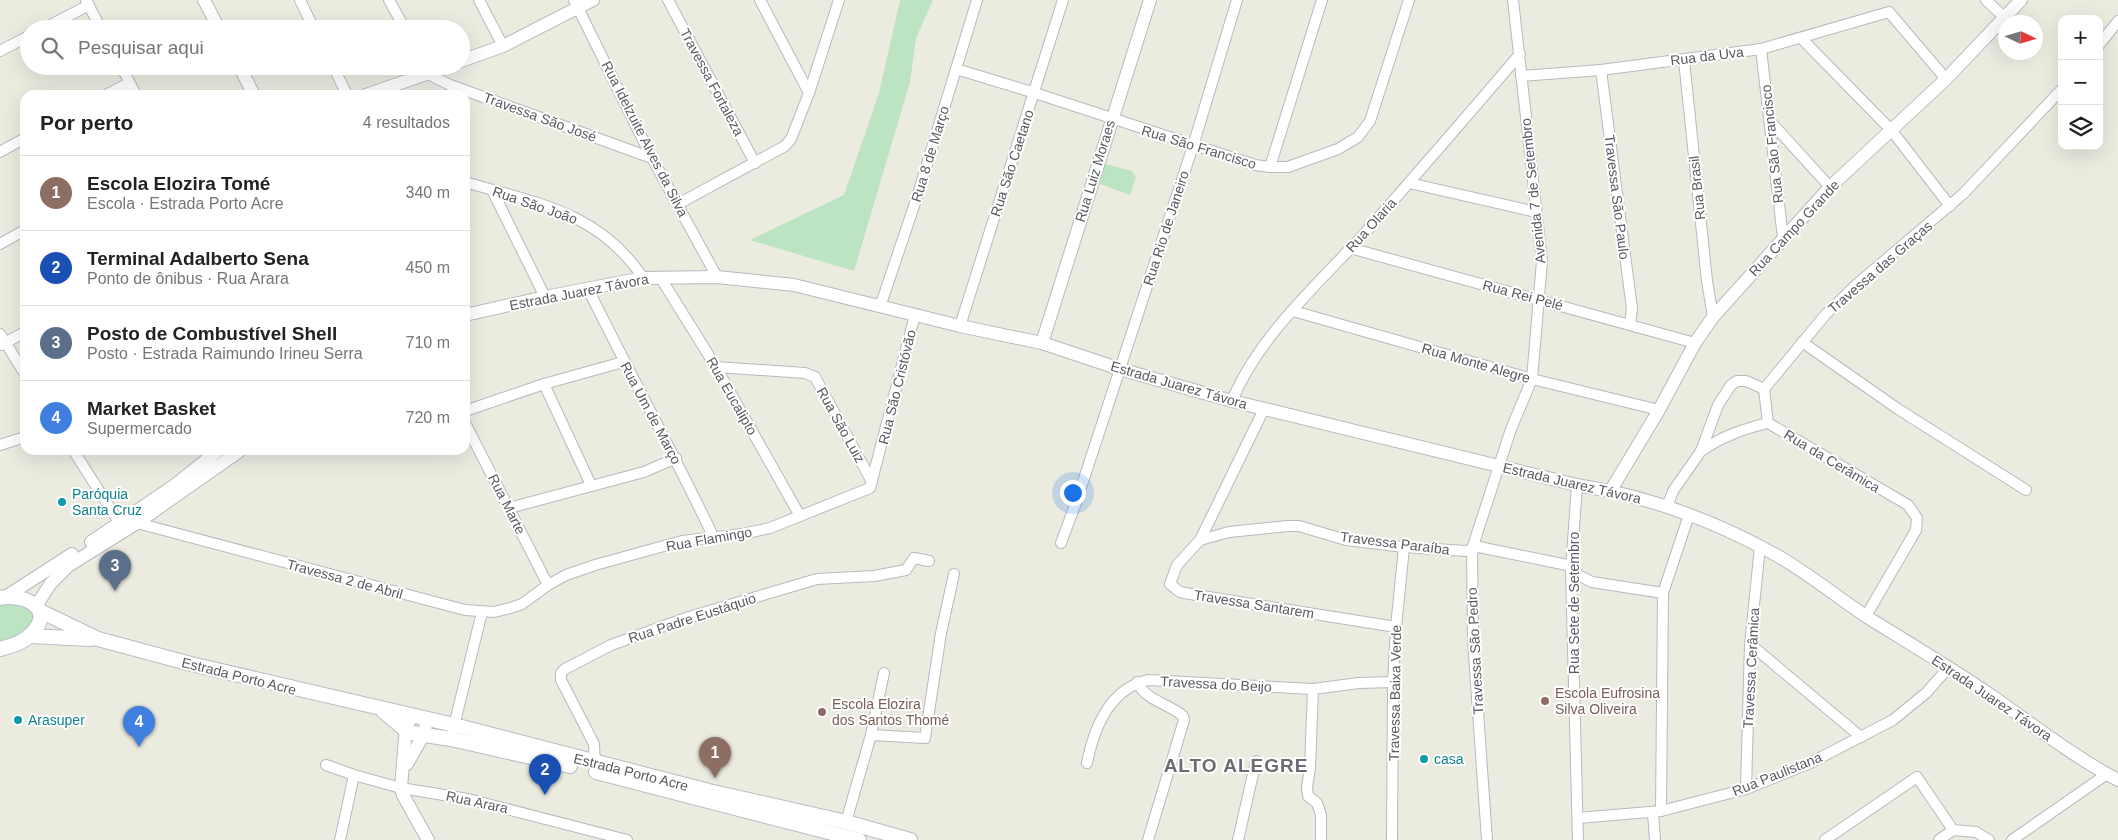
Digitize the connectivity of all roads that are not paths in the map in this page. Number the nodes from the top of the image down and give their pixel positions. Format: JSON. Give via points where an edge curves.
{"nodes":[{"id":1,"x":204,"y":0,"type":"edge"},
{"id":2,"x":300,"y":0,"type":"edge"},
{"id":3,"x":390,"y":0,"type":"edge"},
{"id":4,"x":479,"y":0,"type":"edge"},
{"id":5,"x":594,"y":0,"type":"edge"},
{"id":6,"x":668,"y":0,"type":"edge"},
{"id":7,"x":760,"y":0,"type":"edge"},
{"id":8,"x":839,"y":0,"type":"edge"},
{"id":9,"x":977,"y":0,"type":"edge"},
{"id":10,"x":1063,"y":0,"type":"edge"},
{"id":11,"x":1150,"y":0,"type":"edge"},
{"id":12,"x":1237,"y":0,"type":"edge"},
{"id":13,"x":1322,"y":0,"type":"edge"},
{"id":14,"x":1409,"y":0,"type":"edge"},
{"id":15,"x":1513,"y":0,"type":"edge"},
{"id":16,"x":1986,"y":0,"type":"edge"},
{"id":17,"x":2021,"y":0,"type":"edge"},
{"id":18,"x":88,"y":2,"type":"edge"},
{"id":19,"x":576,"y":4,"type":"edge"},
{"id":20,"x":2002,"y":15,"type":"edge"},
{"id":21,"x":2008,"y":15,"type":"edge"},
{"id":22,"x":58,"y":20,"type":"edge"},
{"id":23,"x":97,"y":20,"type":"edge"},
{"id":24,"x":214,"y":20,"type":"edge"},
{"id":25,"x":310,"y":20,"type":"edge"},
{"id":26,"x":400,"y":20,"type":"edge"},
{"id":27,"x":2118,"y":21,"type":"edge"},
{"id":28,"x":1998,"y":25,"type":"edge"},
{"id":29,"x":1802,"y":39,"type":"junction"},
{"id":30,"x":2103,"y":40,"type":"edge"},
{"id":31,"x":20,"y":41,"type":"edge"},
{"id":32,"x":503,"y":46,"type":"junction"},
{"id":33,"x":1761,"y":49,"type":"junction"},
{"id":34,"x":0,"y":52,"type":"edge"},
{"id":35,"x":1520,"y":54,"type":"junction"},
{"id":36,"x":470,"y":59,"type":"edge"},
{"id":37,"x":1684,"y":60,"type":"junction"},
{"id":38,"x":956,"y":69,"type":"junction"},
{"id":39,"x":1601,"y":70,"type":"junction"},
{"id":40,"x":125,"y":75,"type":"edge"},
{"id":41,"x":244,"y":75,"type":"edge"},
{"id":42,"x":337,"y":75,"type":"edge"},
{"id":43,"x":414,"y":75,"type":"edge"},
{"id":44,"x":434,"y":75,"type":"edge"},
{"id":45,"x":1521,"y":76,"type":"junction"},
{"id":46,"x":1946,"y":79,"type":"junction"},
{"id":47,"x":129,"y":83,"type":"junction"},
{"id":48,"x":116,"y":90,"type":"edge"},
{"id":49,"x":133,"y":90,"type":"edge"},
{"id":50,"x":251,"y":90,"type":"edge"},
{"id":51,"x":345,"y":90,"type":"edge"},
{"id":52,"x":378,"y":90,"type":"edge"},
{"id":53,"x":464,"y":90,"type":"edge"},
{"id":54,"x":470,"y":92,"type":"edge"},
{"id":55,"x":2058,"y":92,"type":"edge"},
{"id":56,"x":1034,"y":93,"type":"junction"},
{"id":57,"x":809,"y":94,"type":"junction"},
{"id":58,"x":1112,"y":119,"type":"junction"},
{"id":59,"x":1770,"y":121,"type":"junction"},
{"id":60,"x":1892,"y":131,"type":"junction"},
{"id":61,"x":20,"y":141,"type":"edge"},
{"id":62,"x":1193,"y":146,"type":"junction"},
{"id":63,"x":0,"y":152,"type":"edge"},
{"id":64,"x":652,"y":158,"type":"junction"},
{"id":65,"x":755,"y":163,"type":"junction"},
{"id":66,"x":1270,"y":167,"type":"junction"},
{"id":67,"x":470,"y":183,"type":"edge"},
{"id":68,"x":1409,"y":183,"type":"junction"},
{"id":69,"x":1830,"y":187,"type":"junction"},
{"id":70,"x":492,"y":190,"type":"junction"},
{"id":71,"x":678,"y":204,"type":"junction"},
{"id":72,"x":1950,"y":206,"type":"junction"},
{"id":73,"x":1536,"y":212,"type":"junction"},
{"id":74,"x":20,"y":233,"type":"edge"},
{"id":75,"x":1783,"y":238,"type":"junction"},
{"id":76,"x":0,"y":244,"type":"edge"},
{"id":77,"x":1350,"y":248,"type":"junction"},
{"id":78,"x":660,"y":277,"type":"junction"},
{"id":79,"x":717,"y":277,"type":"junction"},
{"id":80,"x":643,"y":278,"type":"junction"},
{"id":81,"x":588,"y":289,"type":"junction"},
{"id":82,"x":545,"y":297,"type":"junction"},
{"id":83,"x":1538,"y":298,"type":"junction"},
{"id":84,"x":880,"y":307,"type":"junction"},
{"id":85,"x":1294,"y":311,"type":"junction"},
{"id":86,"x":470,"y":314,"type":"edge"},
{"id":87,"x":915,"y":315,"type":"junction"},
{"id":88,"x":1713,"y":317,"type":"junction"},
{"id":89,"x":1630,"y":324,"type":"junction"},
{"id":90,"x":960,"y":326,"type":"junction"},
{"id":91,"x":20,"y":334,"type":"edge"},
{"id":92,"x":2,"y":341,"type":"edge"},
{"id":93,"x":1802,"y":342,"type":"junction"},
{"id":94,"x":1042,"y":343,"type":"junction"},
{"id":95,"x":1696,"y":343,"type":"junction"},
{"id":96,"x":624,"y":362,"type":"junction"},
{"id":97,"x":20,"y":367,"type":"edge"},
{"id":98,"x":716,"y":367,"type":"junction"},
{"id":99,"x":1120,"y":370,"type":"junction"},
{"id":100,"x":1532,"y":379,"type":"junction"},
{"id":101,"x":544,"y":384,"type":"junction"},
{"id":102,"x":1764,"y":389,"type":"junction"},
{"id":103,"x":1232,"y":401,"type":"junction"},
{"id":104,"x":470,"y":409,"type":"edge"},
{"id":105,"x":1264,"y":409,"type":"junction"},
{"id":106,"x":1659,"y":410,"type":"junction"},
{"id":107,"x":1768,"y":423,"type":"junction"},
{"id":108,"x":470,"y":434,"type":"edge"},
{"id":109,"x":20,"y":438,"type":"edge"},
{"id":110,"x":0,"y":444,"type":"edge"},
{"id":111,"x":1701,"y":451,"type":"junction"},
{"id":112,"x":76,"y":455,"type":"edge"},
{"id":113,"x":212,"y":455,"type":"edge"},
{"id":114,"x":234,"y":455,"type":"edge"},
{"id":115,"x":676,"y":458,"type":"junction"},
{"id":116,"x":1500,"y":466,"type":"junction"},
{"id":117,"x":591,"y":485,"type":"junction"},
{"id":118,"x":871,"y":485,"type":"junction"},
{"id":119,"x":1577,"y":485,"type":"junction"},
{"id":120,"x":1611,"y":490,"type":"junction"},
{"id":121,"x":2026,"y":490,"type":"dead end"},
{"id":122,"x":1667,"y":507,"type":"junction"},
{"id":123,"x":509,"y":508,"type":"junction"},
{"id":124,"x":1689,"y":515,"type":"junction"},
{"id":125,"x":800,"y":516,"type":"junction"},
{"id":126,"x":119,"y":522,"type":"junction"},
{"id":127,"x":137,"y":523,"type":"junction"},
{"id":128,"x":714,"y":538,"type":"junction"},
{"id":129,"x":1200,"y":540,"type":"junction"},
{"id":130,"x":1061,"y":543,"type":"dead end"},
{"id":131,"x":1404,"y":547,"type":"junction"},
{"id":132,"x":1760,"y":547,"type":"junction"},
{"id":133,"x":1472,"y":549,"type":"junction"},
{"id":134,"x":929,"y":560,"type":"dead end"},
{"id":135,"x":1572,"y":570,"type":"junction"},
{"id":136,"x":954,"y":574,"type":"dead end"},
{"id":137,"x":548,"y":585,"type":"junction"},
{"id":138,"x":1663,"y":593,"type":"junction"},
{"id":139,"x":4,"y":597,"type":"edge"},
{"id":140,"x":38,"y":608,"type":"junction"},
{"id":141,"x":482,"y":612,"type":"junction"},
{"id":142,"x":1866,"y":616,"type":"junction"},
{"id":143,"x":1396,"y":627,"type":"junction"},
{"id":144,"x":29,"y":636,"type":"junction"},
{"id":145,"x":98,"y":639,"type":"junction"},
{"id":146,"x":1750,"y":644,"type":"junction"},
{"id":147,"x":0,"y":649,"type":"edge"},
{"id":148,"x":1949,"y":666,"type":"junction"},
{"id":149,"x":884,"y":673,"type":"dead end"},
{"id":150,"x":1137,"y":682,"type":"junction"},
{"id":151,"x":1393,"y":682,"type":"junction"},
{"id":152,"x":1313,"y":689,"type":"junction"},
{"id":153,"x":380,"y":709,"type":"junction"},
{"id":154,"x":420,"y":717,"type":"junction"},
{"id":155,"x":407,"y":731,"type":"junction"},
{"id":156,"x":452,"y":732,"type":"junction"},
{"id":157,"x":871,"y":734,"type":"junction"},
{"id":158,"x":422,"y":735,"type":"junction"},
{"id":159,"x":1861,"y":737,"type":"junction"},
{"id":160,"x":1256,"y":761,"type":"dead end"},
{"id":161,"x":1087,"y":763,"type":"dead end"},
{"id":162,"x":326,"y":765,"type":"dead end"},
{"id":163,"x":594,"y":767,"type":"junction"},
{"id":164,"x":404,"y":768,"type":"junction"},
{"id":165,"x":354,"y":775,"type":"junction"},
{"id":166,"x":2113,"y":777,"type":"edge"},
{"id":167,"x":402,"y":788,"type":"junction"},
{"id":168,"x":1746,"y":789,"type":"junction"},
{"id":169,"x":1657,"y":812,"type":"junction"},
{"id":170,"x":1578,"y":818,"type":"junction"},
{"id":171,"x":846,"y":822,"type":"junction"},
{"id":172,"x":1953,"y":830,"type":"junction"},
{"id":173,"x":340,"y":840,"type":"edge"},
{"id":174,"x":428,"y":840,"type":"edge"},
{"id":175,"x":627,"y":840,"type":"edge"},
{"id":176,"x":859,"y":840,"type":"edge"},
{"id":177,"x":910,"y":840,"type":"edge"},
{"id":178,"x":1148,"y":840,"type":"edge"},
{"id":179,"x":1238,"y":840,"type":"edge"},
{"id":180,"x":1321,"y":840,"type":"edge"},
{"id":181,"x":1392,"y":840,"type":"edge"},
{"id":182,"x":1487,"y":840,"type":"edge"},
{"id":183,"x":1578,"y":840,"type":"edge"},
{"id":184,"x":1655,"y":840,"type":"edge"},
{"id":185,"x":1825,"y":840,"type":"edge"},
{"id":186,"x":1939,"y":840,"type":"edge"},
{"id":187,"x":1989,"y":840,"type":"edge"},
{"id":188,"x":2012,"y":840,"type":"edge"}],
"edges":[{"from":1,"to":24,"type":"street"},
{"from":2,"to":25,"type":"street"},
{"from":3,"to":26,"type":"street"},
{"from":4,"to":32,"type":"street"},
{"from":5,"to":19,"type":"street"},
{"from":6,"to":65,"type":"street","name":"Travessa Fortaleza"},
{"from":7,"to":57,"type":"street"},
{"from":8,"to":57,"type":"street"},
{"from":9,"to":38,"type":"street","name":"Rua 8 de Março"},
{"from":10,"to":56,"type":"street","name":"Rua São Caetano"},
{"from":11,"to":58,"type":"street","name":"Rua Luiz Moraes"},
{"from":12,"to":62,"type":"street","name":"Rua Rio de Janeiro"},
{"from":13,"to":66,"type":"street"},
{"from":14,"to":66,"type":"street","name":"Rua São Francisco","via":[[1370,121],[1358,137],[1338,150],[1300,163]]},
{"from":15,"to":35,"type":"street","name":"Avenida 7 de Setembro"},
{"from":16,"to":20,"type":"street"},
{"from":17,"to":21,"type":"street","name":"Rua Campo Grande"},
{"from":18,"to":22,"type":"street"},
{"from":18,"to":23,"type":"street"},
{"from":19,"to":32,"type":"street"},
{"from":19,"to":64,"type":"street","name":"Rua Idelzuite Alves da Silva"},
{"from":27,"to":30,"type":"street"},
{"from":28,"to":46,"type":"street","name":"Rua Campo Grande"},
{"from":29,"to":33,"type":"street","name":"Rua da Uva"},
{"from":29,"to":46,"type":"street","name":"Rua da Uva","via":[[1889,12]]},
{"from":29,"to":60,"type":"street"},
{"from":31,"to":34,"type":"street"},
{"from":32,"to":36,"type":"street"},
{"from":33,"to":37,"type":"street","name":"Rua da Uva"},
{"from":33,"to":59,"type":"street","name":"Rua São Francisco"},
{"from":35,"to":45,"type":"street","name":"Avenida 7 de Setembro"},
{"from":35,"to":68,"type":"street","name":"Rua Olaria"},
{"from":37,"to":39,"type":"street","name":"Rua da Uva"},
{"from":37,"to":88,"type":"street","name":"Rua Brasil"},
{"from":38,"to":56,"type":"street","name":"Rua São Francisco"},
{"from":38,"to":84,"type":"street","name":"Rua 8 de Março"},
{"from":39,"to":45,"type":"street","name":"Rua da Uva"},
{"from":39,"to":89,"type":"street","name":"Travessa São Paulo","via":[[1632,309]]},
{"from":40,"to":47,"type":"street"},
{"from":41,"to":50,"type":"street"},
{"from":42,"to":51,"type":"street"},
{"from":43,"to":52,"type":"street"},
{"from":44,"to":53,"type":"street","name":"Travessa São José"},
{"from":45,"to":73,"type":"street","name":"Avenida 7 de Setembro"},
{"from":46,"to":60,"type":"street","name":"Rua Campo Grande"},
{"from":47,"to":48,"type":"street"},
{"from":47,"to":49,"type":"street"},
{"from":54,"to":64,"type":"street","name":"Travessa São José"},
{"from":55,"to":72,"type":"street","name":"Travessa das Graças"},
{"from":56,"to":58,"type":"street","name":"Rua São Francisco"},
{"from":56,"to":90,"type":"street","name":"Rua São Caetano"},
{"from":57,"to":65,"type":"street","via":[[791,139]]},
{"from":58,"to":62,"type":"street","name":"Rua São Francisco"},
{"from":58,"to":94,"type":"street","name":"Rua Luiz Moraes"},
{"from":59,"to":69,"type":"street"},
{"from":59,"to":75,"type":"street","name":"Rua São Francisco"},
{"from":60,"to":69,"type":"street","name":"Rua Campo Grande"},
{"from":60,"to":72,"type":"street"},
{"from":61,"to":63,"type":"street"},
{"from":62,"to":66,"type":"street","name":"Rua São Francisco"},
{"from":62,"to":99,"type":"street","name":"Rua Rio de Janeiro"},
{"from":64,"to":71,"type":"street","name":"Rua Idelzuite Alves da Silva"},
{"from":65,"to":71,"type":"street"},
{"from":67,"to":70,"type":"street","name":"Rua São João"},
{"from":68,"to":73,"type":"street"},
{"from":68,"to":77,"type":"street","name":"Rua Olaria"},
{"from":69,"to":75,"type":"street","name":"Rua Campo Grande"},
{"from":70,"to":80,"type":"street","name":"Rua São João","via":[[574,216],[618,247],[632,260]]},
{"from":70,"to":82,"type":"street"},
{"from":71,"to":79,"type":"street","name":"Rua Idelzuite Alves da Silva"},
{"from":72,"to":93,"type":"street","name":"Travessa das Graças","via":[[1857,284]]},
{"from":73,"to":83,"type":"street","name":"Avenida 7 de Setembro","via":[[1542,261]]},
{"from":74,"to":76,"type":"street"},
{"from":75,"to":88,"type":"street","name":"Rua Campo Grande"},
{"from":77,"to":83,"type":"street","name":"Rua Rei Pelé"},
{"from":77,"to":85,"type":"street","name":"Rua Olaria"},
{"from":78,"to":79,"type":"street","name":"Estrada Juarez Távora"},
{"from":78,"to":80,"type":"street","name":"Estrada Juarez Távora"},
{"from":78,"to":98,"type":"street","name":"Rua Eucalipto"},
{"from":79,"to":84,"type":"street","name":"Estrada Juarez Távora","via":[[794,284]]},
{"from":80,"to":81,"type":"street","name":"Estrada Juarez Távora"},
{"from":81,"to":82,"type":"street","name":"Estrada Juarez Távora"},
{"from":81,"to":96,"type":"street","name":"Rua Um de Março"},
{"from":82,"to":86,"type":"street","name":"Estrada Juarez Távora"},
{"from":83,"to":89,"type":"street","name":"Rua Rei Pelé"},
{"from":83,"to":100,"type":"street","name":"Avenida 7 de Setembro"},
{"from":84,"to":87,"type":"street","name":"Estrada Juarez Távora"},
{"from":85,"to":100,"type":"street","name":"Rua Monte Alegre"},
{"from":85,"to":103,"type":"street","name":"Rua Olaria","via":[[1258,352]]},
{"from":87,"to":90,"type":"street","name":"Estrada Juarez Távora"},
{"from":87,"to":118,"type":"street","name":"Rua São Cristóvão"},
{"from":88,"to":95,"type":"street","name":"Rua Campo Grande"},
{"from":89,"to":95,"type":"street","name":"Rua Rei Pelé"},
{"from":90,"to":94,"type":"street","name":"Estrada Juarez Távora"},
{"from":91,"to":92,"type":"street"},
{"from":92,"to":97,"type":"street"},
{"from":93,"to":102,"type":"street","name":"Travessa das Graças"},
{"from":93,"to":121,"type":"street","via":[[1898,409]]},
{"from":94,"to":99,"type":"street","name":"Estrada Juarez Távora"},
{"from":95,"to":106,"type":"street","name":"Rua Campo Grande"},
{"from":96,"to":101,"type":"street"},
{"from":96,"to":115,"type":"street","name":"Rua Um de Março"},
{"from":98,"to":118,"type":"street","name":"Rua São Luiz","via":[[805,373],[815,377]]},
{"from":98,"to":125,"type":"street","name":"Rua Eucalipto"},
{"from":99,"to":103,"type":"street","name":"Estrada Juarez Távora"},
{"from":99,"to":130,"type":"street","name":"Rua Rio de Janeiro"},
{"from":100,"to":106,"type":"street","name":"Rua Monte Alegre"},
{"from":100,"to":116,"type":"street","name":"Avenida 7 de Setembro"},
{"from":101,"to":104,"type":"street"},
{"from":101,"to":117,"type":"street"},
{"from":102,"to":107,"type":"street","name":"Rua da Cerâmica"},
{"from":102,"to":111,"type":"street","via":[[1746,381],[1731,385],[1718,405]]},
{"from":103,"to":105,"type":"street","name":"Estrada Juarez Távora"},
{"from":105,"to":116,"type":"street","name":"Estrada Juarez Távora"},
{"from":105,"to":129,"type":"street"},
{"from":106,"to":120,"type":"street","name":"Rua Campo Grande"},
{"from":107,"to":111,"type":"street","via":[[1739,430]]},
{"from":107,"to":142,"type":"street","name":"Rua da Cerâmica","via":[[1908,506],[1915,514],[1916,530]]},
{"from":108,"to":123,"type":"street","name":"Rua Marte"},
{"from":109,"to":110,"type":"street"},
{"from":111,"to":122,"type":"street","via":[[1673,491]]},
{"from":112,"to":126,"type":"street"},
{"from":113,"to":126,"type":"street"},
{"from":114,"to":127,"type":"street"},
{"from":115,"to":117,"type":"street","via":[[644,472]]},
{"from":115,"to":128,"type":"street","name":"Rua Um de Março"},
{"from":116,"to":119,"type":"street","name":"Estrada Juarez Távora"},
{"from":116,"to":133,"type":"street","name":"Travessa São Pedro"},
{"from":117,"to":123,"type":"street"},
{"from":118,"to":125,"type":"street","name":"Rua Flamingo"},
{"from":119,"to":120,"type":"street","name":"Estrada Juarez Távora"},
{"from":119,"to":135,"type":"street","name":"Rua Sete de Setembro"},
{"from":120,"to":122,"type":"street","name":"Estrada Juarez Távora"},
{"from":122,"to":124,"type":"street","name":"Estrada Juarez Távora"},
{"from":123,"to":137,"type":"street","name":"Rua Marte"},
{"from":124,"to":132,"type":"street","name":"Estrada Juarez Távora"},
{"from":124,"to":138,"type":"street"},
{"from":125,"to":128,"type":"street","name":"Rua Flamingo","via":[[770,528]]},
{"from":126,"to":139,"type":"street"},
{"from":127,"to":140,"type":"street","via":[[68,566],[51,583]]},
{"from":127,"to":141,"type":"street","name":"Travessa 2 de Abril"},
{"from":128,"to":137,"type":"street","name":"Rua Flamingo","via":[[682,541],[595,565]]},
{"from":129,"to":131,"type":"street","name":"Travessa Paraíba","via":[[1229,532],[1299,526],[1346,540]]},
{"from":129,"to":143,"type":"street","name":"Travessa Santarem","via":[[1177,565],[1170,584],[1180,592]]},
{"from":131,"to":133,"type":"street","name":"Travessa Paraíba"},
{"from":131,"to":143,"type":"street","name":"Travessa Baixa Verde"},
{"from":132,"to":142,"type":"street","name":"Estrada Juarez Távora"},
{"from":132,"to":146,"type":"street","name":"Travessa Cerâmica"},
{"from":133,"to":135,"type":"street","name":"Travessa Paraíba","via":[[1479,547],[1563,563]]},
{"from":133,"to":182,"type":"street","name":"Travessa São Pedro","via":[[1473,641]]},
{"from":134,"to":163,"type":"street","name":"Rua Padre Eustáquio","via":[[914,558],[906,570],[874,576],[818,579],[611,644],[564,668],[561,680],[594,744]]},
{"from":135,"to":138,"type":"street","name":"Travessa Paraíba","via":[[1592,582]]},
{"from":135,"to":170,"type":"street","name":"Rua Sete de Setembro"},
{"from":136,"to":157,"type":"street","via":[[941,633],[925,738]]},
{"from":137,"to":141,"type":"street","name":"Travessa 2 de Abril","via":[[522,604]]},
{"from":138,"to":169,"type":"street"},
{"from":139,"to":140,"type":"main road","name":"Estrada Porto Acre","via":[[26,599]]},
{"from":140,"to":144,"type":"main road","via":[[38,623]]},
{"from":140,"to":145,"type":"main road","name":"Estrada Porto Acre"},
{"from":141,"to":156,"type":"street"},
{"from":142,"to":148,"type":"street","name":"Estrada Juarez Távora"},
{"from":143,"to":151,"type":"street","name":"Travessa Baixa Verde"},
{"from":144,"to":145,"type":"main road","name":"Estrada Porto Acre"},
{"from":144,"to":147,"type":"main road"},
{"from":145,"to":153,"type":"main road","name":"Estrada Porto Acre"},
{"from":146,"to":159,"type":"street"},
{"from":146,"to":168,"type":"street","name":"Travessa Cerâmica"},
{"from":148,"to":159,"type":"street","name":"Rua Paulistana","via":[[1909,708]]},
{"from":148,"to":166,"type":"street","name":"Estrada Juarez Távora"},
{"from":149,"to":157,"type":"street"},
{"from":150,"to":152,"type":"street","name":"Travessa do Beijo"},
{"from":150,"to":161,"type":"street","via":[[1119,696],[1097,723]]},
{"from":150,"to":178,"type":"street","via":[[1146,695],[1177,711],[1184,720]]},
{"from":151,"to":152,"type":"street","name":"Travessa do Beijo"},
{"from":151,"to":181,"type":"street","name":"Travessa Baixa Verde"},
{"from":152,"to":180,"type":"street","via":[[1307,787],[1308,796],[1317,803],[1321,815]]},
{"from":153,"to":154,"type":"main road","name":"Estrada Porto Acre"},
{"from":153,"to":155,"type":"main road","name":"Estrada Porto Acre"},
{"from":154,"to":155,"type":"street","via":[[409,721]]},
{"from":154,"to":156,"type":"main road","name":"Estrada Porto Acre"},
{"from":154,"to":158,"type":"street","via":[[425,732]]},
{"from":155,"to":158,"type":"main road","name":"Estrada Porto Acre"},
{"from":155,"to":164,"type":"street"},
{"from":156,"to":158,"type":"main road","name":"Estrada Porto Acre"},
{"from":156,"to":163,"type":"main road","name":"Estrada Porto Acre"},
{"from":157,"to":171,"type":"street"},
{"from":158,"to":164,"type":"street"},
{"from":159,"to":168,"type":"street","name":"Rua Paulistana","via":[[1808,764]]},
{"from":160,"to":179,"type":"street"},
{"from":162,"to":165,"type":"street","name":"Rua Arara"},
{"from":163,"to":171,"type":"main road","name":"Estrada Porto Acre"},
{"from":163,"to":176,"type":"main road","name":"Estrada Porto Acre"},
{"from":164,"to":167,"type":"street"},
{"from":165,"to":167,"type":"street","name":"Rua Arara"},
{"from":165,"to":173,"type":"street"},
{"from":166,"to":188,"type":"street"},
{"from":167,"to":174,"type":"street","via":[[402,794]]},
{"from":167,"to":175,"type":"street","name":"Rua Arara","via":[[468,799]]},
{"from":168,"to":169,"type":"street","name":"Rua Paulistana"},
{"from":169,"to":170,"type":"street","name":"Rua Paulistana"},
{"from":169,"to":184,"type":"street"},
{"from":170,"to":183,"type":"street","name":"Rua Sete de Setembro"},
{"from":171,"to":177,"type":"main road","name":"Estrada Porto Acre"},
{"from":172,"to":185,"type":"street","via":[[1918,777]]},
{"from":172,"to":186,"type":"street"},
{"from":172,"to":187,"type":"street","via":[[1976,832]]}]}
